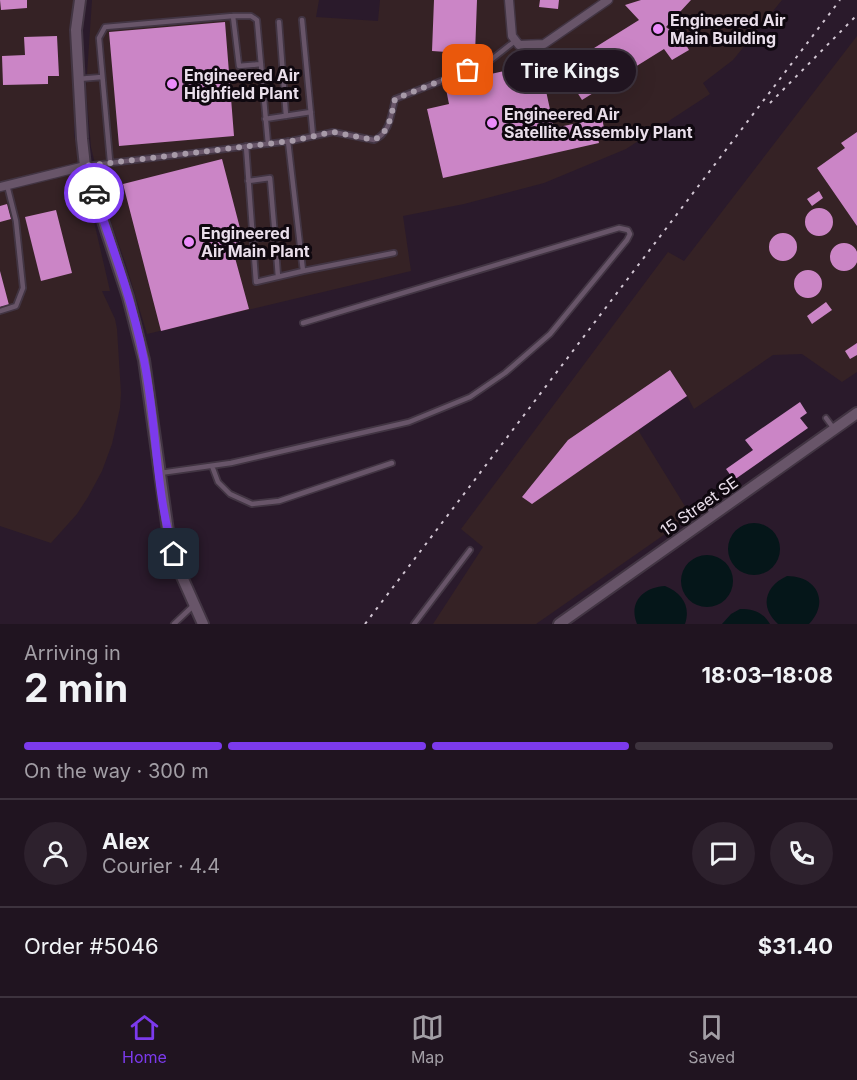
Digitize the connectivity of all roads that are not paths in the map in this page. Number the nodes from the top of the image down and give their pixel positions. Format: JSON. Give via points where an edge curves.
{"nodes":[{"id":1,"x":80,"y":0,"type":"edge"},
{"id":2,"x":509,"y":0,"type":"edge"},
{"id":3,"x":608,"y":0,"type":"edge"},
{"id":4,"x":233,"y":16,"type":"junction"},
{"id":5,"x":302,"y":20,"type":"dead end"},
{"id":6,"x":279,"y":22,"type":"dead end"},
{"id":7,"x":515,"y":41,"type":"junction"},
{"id":8,"x":261,"y":64,"type":"junction"},
{"id":9,"x":102,"y":77,"type":"junction"},
{"id":10,"x":78,"y":79,"type":"junction"},
{"id":11,"x":311,"y":112,"type":"junction"},
{"id":12,"x":286,"y":116,"type":"junction"},
{"id":13,"x":266,"y":119,"type":"junction"},
{"id":14,"x":313,"y":136,"type":"junction"},
{"id":15,"x":288,"y":141,"type":"junction"},
{"id":16,"x":268,"y":144,"type":"junction"},
{"id":17,"x":246,"y":146,"type":"junction"},
{"id":18,"x":110,"y":161,"type":"junction"},
{"id":19,"x":85,"y":166,"type":"junction"},
{"id":20,"x":248,"y":181,"type":"junction"},
{"id":21,"x":4,"y":186,"type":"edge"},
{"id":22,"x":275,"y":237,"type":"junction"},
{"id":23,"x":252,"y":239,"type":"junction"},
{"id":24,"x":394,"y":253,"type":"dead end"},
{"id":25,"x":303,"y":271,"type":"junction"},
{"id":26,"x":278,"y":277,"type":"junction"},
{"id":27,"x":0,"y":311,"type":"edge"},
{"id":28,"x":303,"y":323,"type":"dead end"},
{"id":29,"x":857,"y":413,"type":"edge"},
{"id":30,"x":826,"y":417,"type":"dead end"},
{"id":31,"x":834,"y":429,"type":"junction"},
{"id":32,"x":392,"y":463,"type":"dead end"},
{"id":33,"x":212,"y":466,"type":"junction"},
{"id":34,"x":160,"y":474,"type":"junction"},
{"id":35,"x":705,"y":503,"type":"dead end"},
{"id":36,"x":714,"y":515,"type":"junction"},
{"id":37,"x":470,"y":550,"type":"dead end"},
{"id":38,"x":194,"y":606,"type":"junction"},
{"id":39,"x":174,"y":624,"type":"edge"},
{"id":40,"x":203,"y":624,"type":"edge"},
{"id":41,"x":414,"y":624,"type":"edge"},
{"id":42,"x":559,"y":624,"type":"edge"}],
"edges":[{"from":1,"to":10,"type":"street","via":[[76,30]]},
{"from":2,"to":7,"type":"street"},
{"from":3,"to":7,"type":"street","via":[[544,44],[519,45]]},
{"from":4,"to":8,"type":"lane","via":[[257,20]]},
{"from":4,"to":8,"type":"lane","via":[[239,66]]},
{"from":4,"to":9,"type":"lane","via":[[105,27],[99,38]]},
{"from":5,"to":11,"type":"lane"},
{"from":6,"to":12,"type":"lane"},
{"from":7,"to":14,"type":"lane","via":[[487,63],[395,99],[387,128],[377,138],[333,132]]},
{"from":8,"to":13,"type":"lane"},
{"from":9,"to":10,"type":"lane"},
{"from":9,"to":18,"type":"lane"},
{"from":10,"to":19,"type":"street"},
{"from":11,"to":12,"type":"lane"},
{"from":11,"to":14,"type":"lane"},
{"from":12,"to":13,"type":"lane"},
{"from":13,"to":16,"type":"lane"},
{"from":14,"to":15,"type":"lane"},
{"from":15,"to":16,"type":"lane"},
{"from":15,"to":25,"type":"lane"},
{"from":16,"to":17,"type":"lane"},
{"from":17,"to":18,"type":"lane"},
{"from":17,"to":20,"type":"lane"},
{"from":18,"to":19,"type":"lane"},
{"from":19,"to":21,"type":"street"},
{"from":19,"to":34,"type":"street","via":[[128,297],[144,360]]},
{"from":20,"to":22,"type":"lane","via":[[270,178]]},
{"from":20,"to":23,"type":"lane"},
{"from":21,"to":27,"type":"lane","via":[[16,221],[23,288],[16,306]]},
{"from":22,"to":23,"type":"lane"},
{"from":22,"to":26,"type":"lane"},
{"from":23,"to":26,"type":"lane","via":[[256,282]]},
{"from":24,"to":25,"type":"lane"},
{"from":25,"to":26,"type":"lane"},
{"from":28,"to":33,"type":"lane","via":[[619,228],[630,234],[550,334],[470,397],[409,422]]},
{"from":29,"to":31,"type":"street","name":"15 Street SE"},
{"from":30,"to":31,"type":"lane"},
{"from":31,"to":36,"type":"street","name":"15 Street SE"},
{"from":32,"to":33,"type":"lane","via":[[279,501],[252,504],[230,494],[218,482]]},
{"from":33,"to":34,"type":"lane"},
{"from":34,"to":38,"type":"street","via":[[169,538]]},
{"from":35,"to":36,"type":"lane"},
{"from":36,"to":42,"type":"street","name":"15 Street SE"},
{"from":37,"to":41,"type":"lane"},
{"from":38,"to":39,"type":"lane"},
{"from":38,"to":40,"type":"street"}]}
